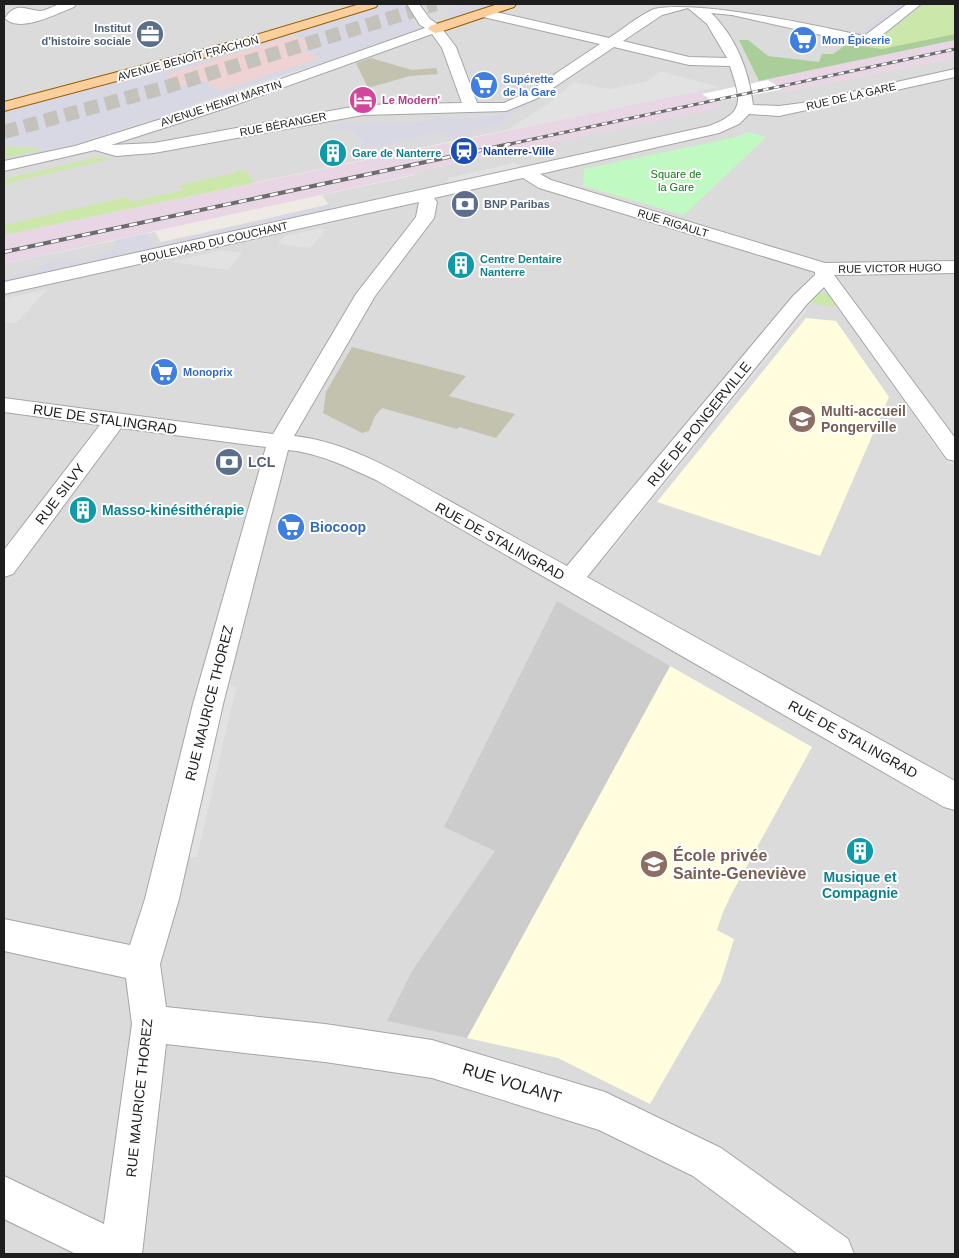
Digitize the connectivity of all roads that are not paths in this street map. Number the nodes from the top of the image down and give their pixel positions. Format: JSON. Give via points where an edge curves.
{"nodes":[{"id":1,"x":70,"y":4,"type":"edge"},
{"id":2,"x":372,"y":4,"type":"edge"},
{"id":3,"x":413,"y":4,"type":"edge"},
{"id":4,"x":510,"y":4,"type":"edge"},
{"id":5,"x":915,"y":4,"type":"edge"},
{"id":6,"x":693,"y":5,"type":"edge"},
{"id":7,"x":483,"y":13,"type":"junction"},
{"id":8,"x":16,"y":15,"type":"edge"},
{"id":9,"x":435,"y":29,"type":"junction"},
{"id":10,"x":611,"y":42,"type":"junction"},
{"id":11,"x":735,"y":62,"type":"junction"},
{"id":12,"x":955,"y":73,"type":"edge"},
{"id":13,"x":4,"y":107,"type":"edge"},
{"id":14,"x":472,"y":109,"type":"junction"},
{"id":15,"x":745,"y":109,"type":"junction"},
{"id":16,"x":97,"y":144,"type":"junction"},
{"id":17,"x":4,"y":166,"type":"edge"},
{"id":18,"x":525,"y":172,"type":"junction"},
{"id":19,"x":423,"y":195,"type":"junction"},
{"id":20,"x":955,"y":267,"type":"edge"},
{"id":21,"x":825,"y":273,"type":"junction"},
{"id":22,"x":4,"y":288,"type":"edge"},
{"id":23,"x":4,"y":405,"type":"edge"},
{"id":24,"x":116,"y":420,"type":"junction"},
{"id":25,"x":279,"y":443,"type":"junction"},
{"id":26,"x":955,"y":454,"type":"edge"},
{"id":27,"x":4,"y":568,"type":"edge"},
{"id":28,"x":570,"y":580,"type":"junction"},
{"id":29,"x":955,"y":796,"type":"edge"},
{"id":30,"x":4,"y":935,"type":"edge"},
{"id":31,"x":142,"y":964,"type":"junction"},
{"id":32,"x":150,"y":1024,"type":"junction"},
{"id":33,"x":4,"y":1197,"type":"edge"},
{"id":34,"x":121,"y":1254,"type":"edge"},
{"id":35,"x":832,"y":1254,"type":"edge"}],
"edges":[{"from":1,"to":8,"type":"street","via":[[38,15],[36,12]]},
{"from":2,"to":13,"type":"main road","name":"AVENUE BENOÎT FRACHON","via":[[251,41]]},
{"from":3,"to":9,"type":"street","via":[[424,22]]},
{"from":4,"to":7,"type":"main road"},
{"from":5,"to":6,"type":"street","name":"RUE BÉRANGER","via":[[866,41]]},
{"from":6,"to":10,"type":"street","name":"RUE BÉRANGER","via":[[658,12]]},
{"from":6,"to":11,"type":"street","via":[[722,33]]},
{"from":7,"to":9,"type":"main road"},
{"from":7,"to":10,"type":"street"},
{"from":9,"to":14,"type":"street","via":[[449,47]]},
{"from":9,"to":16,"type":"street","name":"AVENUE HENRI MARTIN","via":[[224,104]]},
{"from":10,"to":11,"type":"street","via":[[689,61]]},
{"from":10,"to":14,"type":"street","name":"RUE BÉRANGER","via":[[533,95],[506,107]]},
{"from":11,"to":15,"type":"street","via":[[746,98]]},
{"from":12,"to":15,"type":"street","name":"RUE DE LA GARE","via":[[779,111]]},
{"from":14,"to":16,"type":"street","name":"RUE BÉRANGER","via":[[379,108],[345,112],[127,151],[108,150]]},
{"from":15,"to":18,"type":"street","name":"BOULEVARD DU COUCHANT","via":[[739,118],[714,130]]},
{"from":16,"to":17,"type":"street","name":"AVENUE HENRI MARTIN"},
{"from":18,"to":19,"type":"street","name":"BOULEVARD DU COUCHANT"},
{"from":18,"to":21,"type":"street","name":"RUE RIGAULT","via":[[545,184]]},
{"from":19,"to":22,"type":"street","name":"BOULEVARD DU COUCHANT"},
{"from":19,"to":25,"type":"street","name":"RUE MAURICE THOREZ","via":[[428,202],[425,218],[366,294]]},
{"from":20,"to":21,"type":"street","name":"RUE VICTOR HUGO"},
{"from":21,"to":26,"type":"street"},
{"from":21,"to":28,"type":"street","name":"RUE DE PONGERVILLE"},
{"from":23,"to":24,"type":"street","name":"RUE DE STALINGRAD"},
{"from":24,"to":25,"type":"street","name":"RUE DE STALINGRAD"},
{"from":24,"to":27,"type":"street","name":"RUE SILVY"},
{"from":25,"to":28,"type":"street","name":"RUE DE STALINGRAD","via":[[330,451],[384,475]]},
{"from":25,"to":31,"type":"street","name":"RUE MAURICE THOREZ","via":[[208,704],[162,899]]},
{"from":28,"to":29,"type":"street","name":"RUE DE STALINGRAD"},
{"from":30,"to":31,"type":"street"},
{"from":31,"to":32,"type":"street","name":"RUE MAURICE THOREZ"},
{"from":32,"to":34,"type":"street","name":"RUE MAURICE THOREZ"},
{"from":32,"to":35,"type":"street","name":"RUE VOLANT","via":[[325,1042],[432,1059],[605,1112],[707,1162]]},
{"from":33,"to":34,"type":"street"}]}
